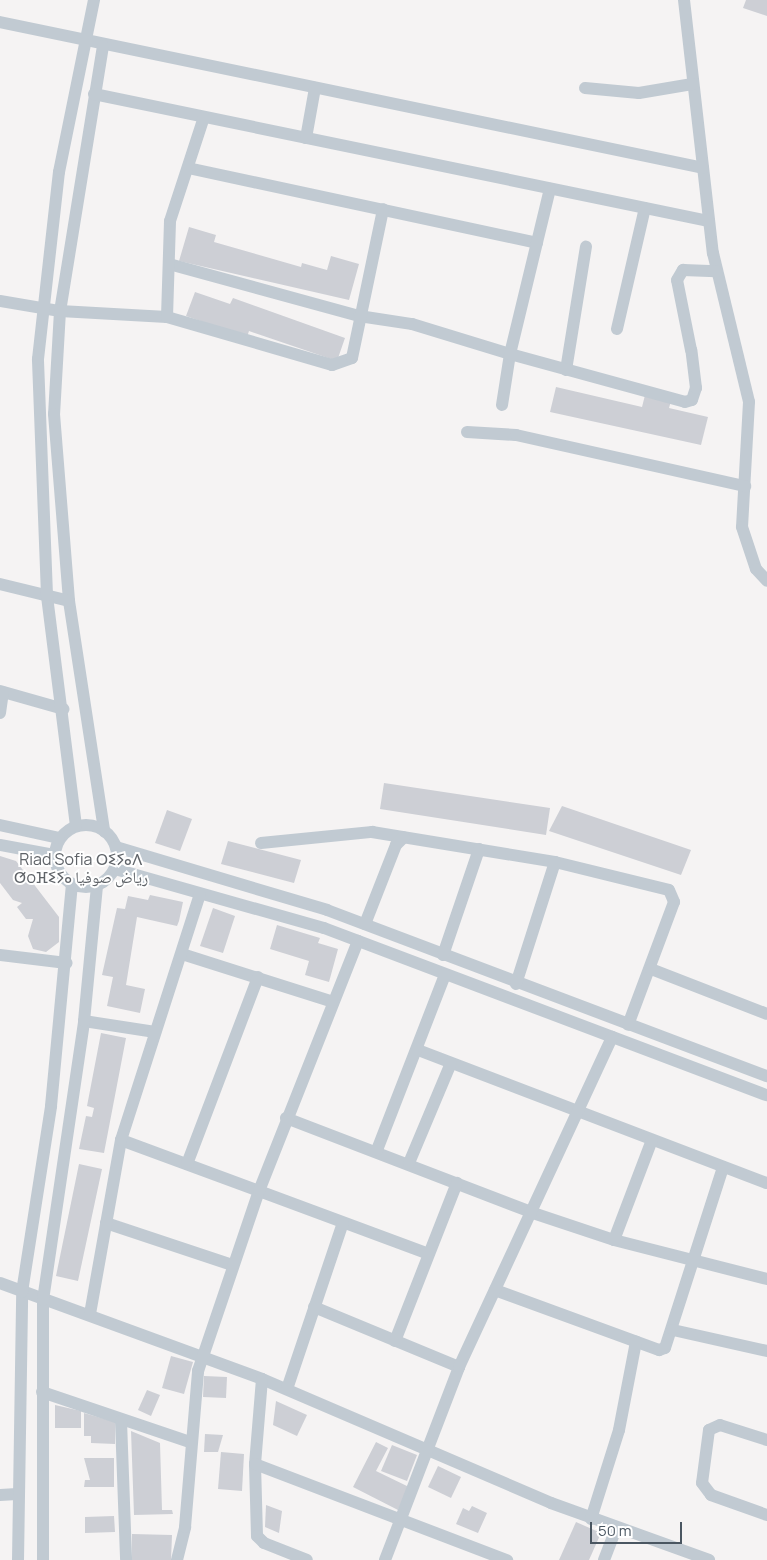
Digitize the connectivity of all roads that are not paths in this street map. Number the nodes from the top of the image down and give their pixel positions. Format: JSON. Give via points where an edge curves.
{"nodes":[{"id":1,"x":94,"y":0,"type":"edge"},
{"id":2,"x":684,"y":0,"type":"edge"},
{"id":3,"x":0,"y":22,"type":"edge"},
{"id":4,"x":84,"y":41,"type":"junction"},
{"id":5,"x":104,"y":46,"type":"junction"},
{"id":6,"x":692,"y":84,"type":"junction"},
{"id":7,"x":315,"y":88,"type":"junction"},
{"id":8,"x":585,"y":88,"type":"dead end"},
{"id":9,"x":94,"y":94,"type":"junction"},
{"id":10,"x":204,"y":117,"type":"junction"},
{"id":11,"x":306,"y":138,"type":"junction"},
{"id":12,"x":188,"y":168,"type":"junction"},
{"id":13,"x":702,"y":168,"type":"junction"},
{"id":14,"x":60,"y":172,"type":"junction"},
{"id":15,"x":78,"y":176,"type":"junction"},
{"id":16,"x":550,"y":189,"type":"junction"},
{"id":17,"x":645,"y":208,"type":"junction"},
{"id":18,"x":383,"y":209,"type":"junction"},
{"id":19,"x":709,"y":222,"type":"junction"},
{"id":20,"x":537,"y":243,"type":"junction"},
{"id":21,"x":586,"y":247,"type":"dead end"},
{"id":22,"x":169,"y":264,"type":"junction"},
{"id":23,"x":716,"y":271,"type":"junction"},
{"id":24,"x":0,"y":301,"type":"edge"},
{"id":25,"x":42,"y":309,"type":"junction"},
{"id":26,"x":60,"y":311,"type":"junction"},
{"id":27,"x":359,"y":316,"type":"junction"},
{"id":28,"x":167,"y":317,"type":"junction"},
{"id":29,"x":617,"y":329,"type":"dead end"},
{"id":30,"x":510,"y":354,"type":"junction"},
{"id":31,"x":566,"y":370,"type":"junction"},
{"id":32,"x":502,"y":405,"type":"dead end"},
{"id":33,"x":467,"y":432,"type":"dead end"},
{"id":34,"x":744,"y":486,"type":"junction"},
{"id":35,"x":766,"y":581,"type":"edge"},
{"id":36,"x":0,"y":584,"type":"edge"},
{"id":37,"x":46,"y":596,"type":"junction"},
{"id":38,"x":69,"y":601,"type":"junction"},
{"id":39,"x":2,"y":692,"type":"edge"},
{"id":40,"x":63,"y":708,"type":"junction"},
{"id":41,"x":0,"y":713,"type":"edge"},
{"id":42,"x":0,"y":825,"type":"edge"},
{"id":43,"x":76,"y":826,"type":"junction"},
{"id":44,"x":104,"y":831,"type":"junction"},
{"id":45,"x":404,"y":837,"type":"junction"},
{"id":46,"x":59,"y":838,"type":"junction"},
{"id":47,"x":261,"y":843,"type":"dead end"},
{"id":48,"x":0,"y":846,"type":"edge"},
{"id":49,"x":116,"y":847,"type":"junction"},
{"id":50,"x":479,"y":849,"type":"junction"},
{"id":51,"x":54,"y":856,"type":"junction"},
{"id":52,"x":555,"y":862,"type":"junction"},
{"id":53,"x":115,"y":868,"type":"junction"},
{"id":54,"x":72,"y":885,"type":"junction"},
{"id":55,"x":97,"y":886,"type":"junction"},
{"id":56,"x":200,"y":894,"type":"junction"},
{"id":57,"x":365,"y":924,"type":"junction"},
{"id":58,"x":358,"y":941,"type":"junction"},
{"id":59,"x":182,"y":954,"type":"junction"},
{"id":60,"x":0,"y":955,"type":"edge"},
{"id":61,"x":443,"y":955,"type":"junction"},
{"id":62,"x":67,"y":963,"type":"junction"},
{"id":63,"x":651,"y":969,"type":"junction"},
{"id":64,"x":445,"y":974,"type":"junction"},
{"id":65,"x":258,"y":977,"type":"junction"},
{"id":66,"x":516,"y":984,"type":"junction"},
{"id":67,"x":333,"y":1002,"type":"junction"},
{"id":68,"x":767,"y":1014,"type":"edge"},
{"id":69,"x":84,"y":1021,"type":"junction"},
{"id":70,"x":628,"y":1025,"type":"junction"},
{"id":71,"x":155,"y":1032,"type":"junction"},
{"id":72,"x":612,"y":1037,"type":"junction"},
{"id":73,"x":418,"y":1050,"type":"junction"},
{"id":74,"x":451,"y":1063,"type":"junction"},
{"id":75,"x":767,"y":1076,"type":"edge"},
{"id":76,"x":767,"y":1095,"type":"edge"},
{"id":77,"x":579,"y":1112,"type":"junction"},
{"id":78,"x":286,"y":1118,"type":"junction"},
{"id":79,"x":121,"y":1140,"type":"junction"},
{"id":80,"x":652,"y":1140,"type":"junction"},
{"id":81,"x":377,"y":1150,"type":"junction"},
{"id":82,"x":409,"y":1163,"type":"junction"},
{"id":83,"x":187,"y":1164,"type":"junction"},
{"id":84,"x":723,"y":1167,"type":"junction"},
{"id":85,"x":767,"y":1182,"type":"edge"},
{"id":86,"x":457,"y":1183,"type":"junction"},
{"id":87,"x":259,"y":1191,"type":"junction"},
{"id":88,"x":533,"y":1213,"type":"junction"},
{"id":89,"x":343,"y":1223,"type":"junction"},
{"id":90,"x":106,"y":1224,"type":"junction"},
{"id":91,"x":614,"y":1240,"type":"junction"},
{"id":92,"x":426,"y":1253,"type":"junction"},
{"id":93,"x":693,"y":1259,"type":"junction"},
{"id":94,"x":232,"y":1265,"type":"junction"},
{"id":95,"x":767,"y":1279,"type":"edge"},
{"id":96,"x":0,"y":1283,"type":"edge"},
{"id":97,"x":495,"y":1290,"type":"junction"},
{"id":98,"x":22,"y":1292,"type":"junction"},
{"id":99,"x":43,"y":1300,"type":"junction"},
{"id":100,"x":314,"y":1307,"type":"junction"},
{"id":101,"x":90,"y":1314,"type":"junction"},
{"id":102,"x":673,"y":1330,"type":"junction"},
{"id":103,"x":395,"y":1341,"type":"junction"},
{"id":104,"x":636,"y":1342,"type":"junction"},
{"id":105,"x":767,"y":1351,"type":"edge"},
{"id":106,"x":202,"y":1357,"type":"junction"},
{"id":107,"x":459,"y":1367,"type":"junction"},
{"id":108,"x":262,"y":1378,"type":"junction"},
{"id":109,"x":287,"y":1389,"type":"junction"},
{"id":110,"x":42,"y":1392,"type":"junction"},
{"id":111,"x":121,"y":1421,"type":"junction"},
{"id":112,"x":767,"y":1440,"type":"edge"},
{"id":113,"x":190,"y":1442,"type":"junction"},
{"id":114,"x":429,"y":1452,"type":"junction"},
{"id":115,"x":255,"y":1464,"type":"junction"},
{"id":116,"x":17,"y":1494,"type":"junction"},
{"id":117,"x":0,"y":1495,"type":"edge"},
{"id":118,"x":767,"y":1515,"type":"edge"},
{"id":119,"x":403,"y":1519,"type":"junction"},
{"id":120,"x":591,"y":1519,"type":"junction"},
{"id":121,"x":616,"y":1529,"type":"junction"},
{"id":122,"x":18,"y":1560,"type":"edge"},
{"id":123,"x":43,"y":1560,"type":"edge"},
{"id":124,"x":126,"y":1560,"type":"edge"},
{"id":125,"x":177,"y":1560,"type":"edge"},
{"id":126,"x":307,"y":1560,"type":"edge"},
{"id":127,"x":385,"y":1560,"type":"edge"},
{"id":128,"x":507,"y":1560,"type":"edge"},
{"id":129,"x":604,"y":1560,"type":"edge"},
{"id":130,"x":710,"y":1560,"type":"edge"}],
"edges":[{"from":1,"to":4,"type":"street"},
{"from":2,"to":6,"type":"street"},
{"from":3,"to":4,"type":"street"},
{"from":4,"to":5,"type":"street"},
{"from":4,"to":14,"type":"street"},
{"from":5,"to":7,"type":"street"},
{"from":5,"to":9,"type":"street"},
{"from":6,"to":8,"type":"street","via":[[639,93]]},
{"from":6,"to":13,"type":"street"},
{"from":7,"to":11,"type":"street"},
{"from":7,"to":13,"type":"street"},
{"from":9,"to":10,"type":"street"},
{"from":9,"to":15,"type":"street"},
{"from":10,"to":11,"type":"street"},
{"from":10,"to":12,"type":"street"},
{"from":11,"to":16,"type":"street"},
{"from":12,"to":18,"type":"street"},
{"from":12,"to":22,"type":"street","via":[[170,221]]},
{"from":13,"to":19,"type":"street"},
{"from":14,"to":15,"type":"street"},
{"from":14,"to":25,"type":"street"},
{"from":15,"to":26,"type":"street"},
{"from":16,"to":17,"type":"street"},
{"from":16,"to":20,"type":"street"},
{"from":17,"to":19,"type":"street"},
{"from":17,"to":29,"type":"street"},
{"from":18,"to":20,"type":"street"},
{"from":18,"to":27,"type":"street"},
{"from":19,"to":23,"type":"street"},
{"from":20,"to":30,"type":"street"},
{"from":21,"to":31,"type":"street"},
{"from":22,"to":27,"type":"street"},
{"from":22,"to":28,"type":"street"},
{"from":23,"to":31,"type":"street","via":[[683,270],[677,280],[696,388],[692,400],[685,402]]},
{"from":23,"to":34,"type":"street","via":[[749,402]]},
{"from":24,"to":25,"type":"street"},
{"from":25,"to":26,"type":"street"},
{"from":25,"to":37,"type":"street","via":[[38,408]]},
{"from":26,"to":28,"type":"street"},
{"from":26,"to":38,"type":"street","via":[[54,414]]},
{"from":27,"to":28,"type":"street","via":[[352,358],[332,365]]},
{"from":27,"to":30,"type":"street","via":[[412,324]]},
{"from":30,"to":31,"type":"street"},
{"from":30,"to":32,"type":"street"},
{"from":33,"to":34,"type":"street","via":[[516,435]]},
{"from":34,"to":35,"type":"street","via":[[742,527],[748,550]]},
{"from":36,"to":37,"type":"street"},
{"from":37,"to":38,"type":"street"},
{"from":37,"to":40,"type":"street"},
{"from":38,"to":44,"type":"street"},
{"from":39,"to":40,"type":"street"},
{"from":39,"to":41,"type":"street"},
{"from":40,"to":43,"type":"street"},
{"from":42,"to":46,"type":"street"},
{"from":43,"to":44,"type":"street"},
{"from":43,"to":46,"type":"street"},
{"from":44,"to":49,"type":"street"},
{"from":45,"to":47,"type":"street","via":[[372,832]]},
{"from":45,"to":50,"type":"street"},
{"from":45,"to":57,"type":"street","via":[[396,845]]},
{"from":46,"to":51,"type":"street"},
{"from":48,"to":51,"type":"street"},
{"from":49,"to":53,"type":"street"},
{"from":49,"to":57,"type":"street"},
{"from":50,"to":52,"type":"street"},
{"from":50,"to":61,"type":"street"},
{"from":51,"to":54,"type":"street","via":[[62,878]]},
{"from":52,"to":63,"type":"street","via":[[673,893],[674,902]]},
{"from":52,"to":66,"type":"street"},
{"from":53,"to":55,"type":"street"},
{"from":53,"to":56,"type":"street"},
{"from":54,"to":55,"type":"street"},
{"from":54,"to":62,"type":"street"},
{"from":55,"to":69,"type":"street"},
{"from":56,"to":58,"type":"street"},
{"from":56,"to":59,"type":"street"},
{"from":57,"to":61,"type":"street"},
{"from":58,"to":64,"type":"street"},
{"from":58,"to":67,"type":"street"},
{"from":59,"to":65,"type":"street"},
{"from":59,"to":71,"type":"street"},
{"from":60,"to":62,"type":"street"},
{"from":61,"to":66,"type":"street"},
{"from":62,"to":98,"type":"street"},
{"from":63,"to":68,"type":"street"},
{"from":63,"to":70,"type":"street"},
{"from":64,"to":72,"type":"street"},
{"from":64,"to":73,"type":"street"},
{"from":65,"to":67,"type":"street"},
{"from":65,"to":83,"type":"street"},
{"from":66,"to":70,"type":"street"},
{"from":67,"to":78,"type":"street"},
{"from":69,"to":71,"type":"street"},
{"from":69,"to":99,"type":"street"},
{"from":70,"to":75,"type":"street"},
{"from":71,"to":79,"type":"street"},
{"from":72,"to":76,"type":"street"},
{"from":72,"to":77,"type":"street"},
{"from":73,"to":74,"type":"street"},
{"from":73,"to":81,"type":"street"},
{"from":74,"to":77,"type":"street"},
{"from":74,"to":82,"type":"street"},
{"from":77,"to":80,"type":"street"},
{"from":77,"to":88,"type":"street"},
{"from":78,"to":81,"type":"street"},
{"from":78,"to":87,"type":"street"},
{"from":79,"to":83,"type":"street"},
{"from":79,"to":90,"type":"street"},
{"from":80,"to":84,"type":"street"},
{"from":80,"to":91,"type":"street"},
{"from":81,"to":82,"type":"street"},
{"from":82,"to":86,"type":"street"},
{"from":83,"to":87,"type":"street"},
{"from":84,"to":85,"type":"street"},
{"from":84,"to":93,"type":"street"},
{"from":86,"to":88,"type":"street"},
{"from":86,"to":92,"type":"street"},
{"from":87,"to":89,"type":"street"},
{"from":87,"to":94,"type":"street"},
{"from":88,"to":91,"type":"street"},
{"from":88,"to":97,"type":"street"},
{"from":89,"to":92,"type":"street"},
{"from":89,"to":100,"type":"street"},
{"from":90,"to":94,"type":"street"},
{"from":90,"to":101,"type":"street"},
{"from":91,"to":93,"type":"street"},
{"from":92,"to":103,"type":"street"},
{"from":93,"to":95,"type":"street"},
{"from":93,"to":102,"type":"street"},
{"from":94,"to":106,"type":"street"},
{"from":96,"to":98,"type":"street"},
{"from":97,"to":104,"type":"street"},
{"from":97,"to":107,"type":"street"},
{"from":98,"to":99,"type":"street"},
{"from":98,"to":116,"type":"street"},
{"from":99,"to":101,"type":"street"},
{"from":99,"to":110,"type":"street"},
{"from":100,"to":103,"type":"street"},
{"from":100,"to":109,"type":"street"},
{"from":101,"to":106,"type":"street"},
{"from":102,"to":104,"type":"street","via":[[670,1343],[658,1350]]},
{"from":102,"to":105,"type":"street"},
{"from":103,"to":107,"type":"street"},
{"from":104,"to":120,"type":"street","via":[[619,1430]]},
{"from":106,"to":108,"type":"street"},
{"from":106,"to":113,"type":"street"},
{"from":107,"to":114,"type":"street"},
{"from":108,"to":109,"type":"street"},
{"from":108,"to":115,"type":"street"},
{"from":109,"to":114,"type":"street"},
{"from":110,"to":111,"type":"street"},
{"from":110,"to":123,"type":"street"},
{"from":111,"to":113,"type":"street"},
{"from":111,"to":124,"type":"street"},
{"from":112,"to":118,"type":"street","via":[[720,1425],[709,1430],[702,1483],[711,1495]]},
{"from":113,"to":125,"type":"street","via":[[185,1527]]},
{"from":114,"to":119,"type":"street"},
{"from":114,"to":120,"type":"street"},
{"from":115,"to":119,"type":"street"},
{"from":115,"to":126,"type":"street","via":[[257,1536],[264,1543]]},
{"from":116,"to":117,"type":"street"},
{"from":116,"to":122,"type":"street"},
{"from":119,"to":127,"type":"street"},
{"from":119,"to":128,"type":"street"},
{"from":120,"to":121,"type":"street"},
{"from":121,"to":129,"type":"street"},
{"from":121,"to":130,"type":"street"}]}
